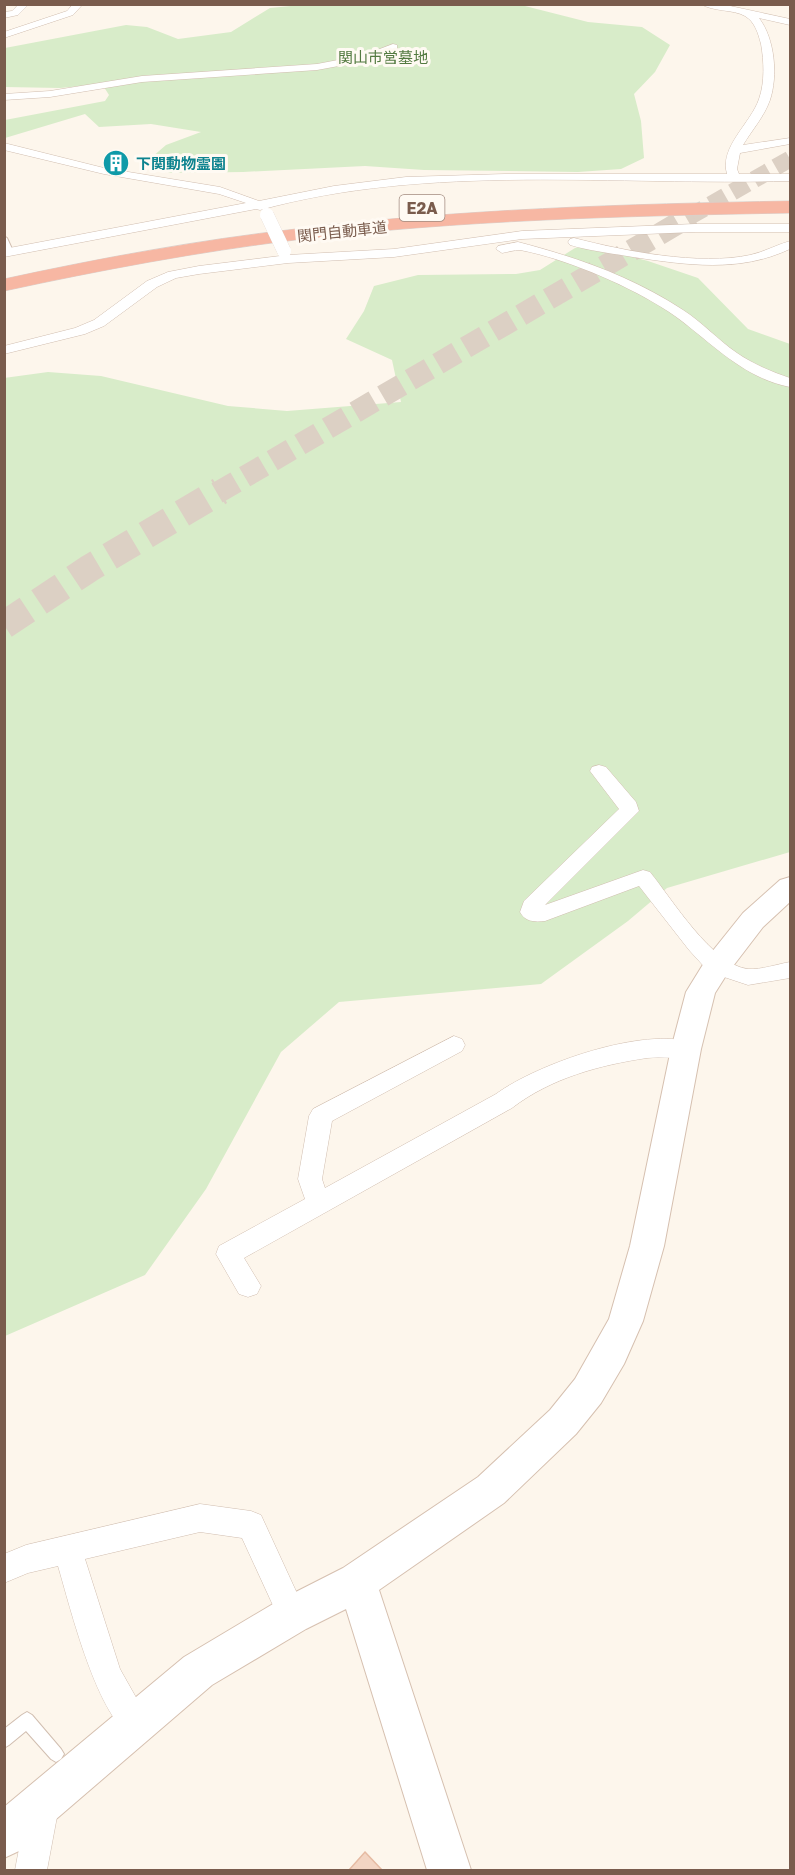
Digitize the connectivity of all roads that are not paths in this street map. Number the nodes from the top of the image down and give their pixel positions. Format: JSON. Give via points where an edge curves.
{"nodes":[{"id":1,"x":24,"y":4,"type":"edge"},
{"id":2,"x":79,"y":4,"type":"edge"},
{"id":3,"x":705,"y":4,"type":"edge"},
{"id":4,"x":4,"y":15,"type":"edge"},
{"id":5,"x":749,"y":15,"type":"junction"},
{"id":6,"x":790,"y":22,"type":"edge"},
{"id":7,"x":4,"y":35,"type":"edge"},
{"id":8,"x":393,"y":47,"type":"dead end"},
{"id":9,"x":4,"y":97,"type":"edge"},
{"id":10,"x":790,"y":141,"type":"edge"},
{"id":11,"x":4,"y":146,"type":"edge"},
{"id":12,"x":736,"y":150,"type":"junction"},
{"id":13,"x":790,"y":178,"type":"edge"},
{"id":14,"x":734,"y":179,"type":"junction"},
{"id":15,"x":790,"y":194,"type":"edge"},
{"id":16,"x":790,"y":207,"type":"edge"},
{"id":17,"x":262,"y":209,"type":"junction"},
{"id":18,"x":790,"y":228,"type":"edge"},
{"id":19,"x":556,"y":235,"type":"junction"},
{"id":20,"x":4,"y":238,"type":"edge"},
{"id":21,"x":790,"y":245,"type":"edge"},
{"id":22,"x":394,"y":254,"type":"junction"},
{"id":23,"x":286,"y":255,"type":"junction"},
{"id":24,"x":6,"y":257,"type":"edge"},
{"id":25,"x":60,"y":265,"type":"junction"},
{"id":26,"x":4,"y":285,"type":"edge"},
{"id":27,"x":4,"y":350,"type":"edge"},
{"id":28,"x":790,"y":383,"type":"edge"},
{"id":29,"x":599,"y":771,"type":"dead end"},
{"id":30,"x":790,"y":887,"type":"edge"},
{"id":31,"x":717,"y":966,"type":"junction"},
{"id":32,"x":790,"y":970,"type":"edge"},
{"id":33,"x":454,"y":1045,"type":"dead end"},
{"id":34,"x":686,"y":1049,"type":"junction"},
{"id":35,"x":319,"y":1203,"type":"junction"},
{"id":36,"x":248,"y":1286,"type":"dead end"},
{"id":37,"x":66,"y":1549,"type":"junction"},
{"id":38,"x":4,"y":1569,"type":"edge"},
{"id":39,"x":357,"y":1582,"type":"junction"},
{"id":40,"x":292,"y":1616,"type":"junction"},
{"id":41,"x":136,"y":1724,"type":"junction"},
{"id":42,"x":4,"y":1740,"type":"edge"},
{"id":43,"x":56,"y":1754,"type":"dead end"},
{"id":44,"x":44,"y":1802,"type":"junction"},
{"id":45,"x":4,"y":1836,"type":"edge"},
{"id":46,"x":31,"y":1870,"type":"edge"},
{"id":47,"x":449,"y":1870,"type":"edge"}],
"edges":[{"from":1,"to":4,"type":"street","via":[[15,13]]},
{"from":2,"to":7,"type":"street","via":[[70,13]]},
{"from":3,"to":5,"type":"street"},
{"from":5,"to":6,"type":"street"},
{"from":5,"to":12,"type":"street","via":[[759,23],[767,51],[766,91],[755,121]]},
{"from":8,"to":9,"type":"street","via":[[367,58],[317,67],[142,79]]},
{"from":10,"to":12,"type":"street"},
{"from":11,"to":17,"type":"street","via":[[104,171],[220,190]]},
{"from":12,"to":14,"type":"street","via":[[730,172]]},
{"from":13,"to":14,"type":"street"},
{"from":14,"to":17,"type":"street","via":[[450,179],[362,186]]},
{"from":15,"to":25,"type":"highway","name":"関門自動車道","number":"E2A","via":[[543,200],[360,213],[224,229]]},
{"from":16,"to":25,"type":"highway","name":"関門自動車道","number":"E2A","via":[[612,211],[370,227]]},
{"from":17,"to":23,"type":"street","bridge":true},
{"from":17,"to":24,"type":"street"},
{"from":18,"to":19,"type":"street"},
{"from":19,"to":21,"type":"street","via":[[587,245],[708,264],[754,260]]},
{"from":19,"to":22,"type":"street","via":[[515,236]]},
{"from":20,"to":24,"type":"lane"},
{"from":22,"to":23,"type":"street"},
{"from":22,"to":28,"type":"street","via":[[444,256],[518,246],[570,261],[660,300],[732,356]]},
{"from":23,"to":27,"type":"street","via":[[173,275],[152,284],[99,323]]},
{"from":24,"to":25,"type":"highway","name":"関門自動車道","number":"E2A"},
{"from":25,"to":26,"type":"highway","name":"関門自動車道","number":"E2A"},
{"from":29,"to":31,"type":"street","via":[[629,811],[531,906],[530,912],[545,913],[643,878]]},
{"from":30,"to":31,"type":"street","via":[[753,920]]},
{"from":31,"to":32,"type":"street","via":[[748,977]]},
{"from":31,"to":34,"type":"street","via":[[701,992]]},
{"from":33,"to":35,"type":"street","via":[[321,1116],[310,1179]]},
{"from":34,"to":35,"type":"street","via":[[650,1049],[619,1055],[534,1082]]},
{"from":34,"to":39,"type":"street","via":[[647,1246],[629,1310],[588,1391],[563,1422],[491,1490]]},
{"from":35,"to":36,"type":"street","via":[[228,1254]]},
{"from":37,"to":38,"type":"street"},
{"from":37,"to":40,"type":"street","via":[[200,1518],[251,1525]]},
{"from":37,"to":41,"type":"street","via":[[107,1676]]},
{"from":39,"to":40,"type":"street"},
{"from":39,"to":47,"type":"street"},
{"from":40,"to":41,"type":"street","via":[[198,1671]]},
{"from":41,"to":44,"type":"street"},
{"from":42,"to":43,"type":"lane","via":[[27,1720]]},
{"from":44,"to":45,"type":"street"},
{"from":44,"to":46,"type":"street"}]}
